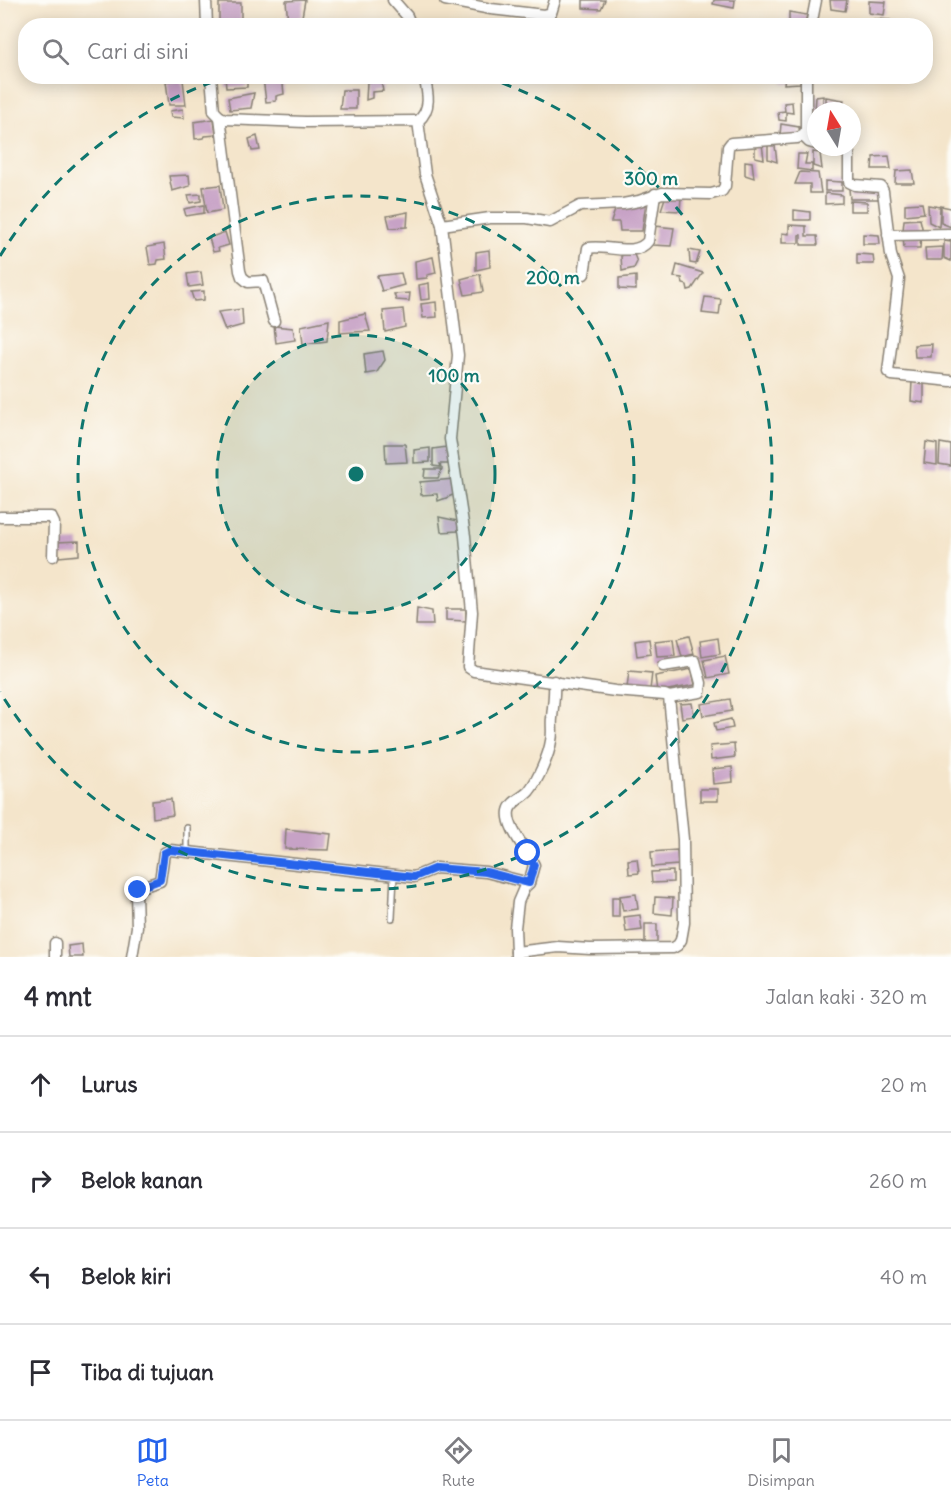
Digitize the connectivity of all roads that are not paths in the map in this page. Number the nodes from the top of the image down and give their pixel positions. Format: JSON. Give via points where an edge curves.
{"nodes":[{"id":1,"x":206,"y":0,"type":"edge"},
{"id":2,"x":393,"y":0,"type":"edge"},
{"id":3,"x":446,"y":0,"type":"edge"},
{"id":4,"x":555,"y":0,"type":"edge"},
{"id":5,"x":816,"y":0,"type":"edge"},
{"id":6,"x":207,"y":18,"type":"edge"},
{"id":7,"x":408,"y":18,"type":"edge"},
{"id":8,"x":813,"y":18,"type":"edge"},
{"id":9,"x":211,"y":84,"type":"edge"},
{"id":10,"x":426,"y":84,"type":"edge"},
{"id":11,"x":806,"y":84,"type":"edge"},
{"id":12,"x":220,"y":117,"type":"junction"},
{"id":13,"x":418,"y":121,"type":"junction"},
{"id":14,"x":803,"y":136,"type":"junction"},
{"id":15,"x":807,"y":140,"type":"edge"},
{"id":16,"x":849,"y":156,"type":"edge"},
{"id":17,"x":655,"y":194,"type":"junction"},
{"id":18,"x":442,"y":225,"type":"junction"},
{"id":19,"x":951,"y":234,"type":"edge"},
{"id":20,"x":888,"y":235,"type":"junction"},
{"id":21,"x":584,"y":274,"type":"dead end"},
{"id":22,"x":274,"y":321,"type":"dead end"},
{"id":23,"x":951,"y":381,"type":"edge"},
{"id":24,"x":0,"y":517,"type":"edge"},
{"id":25,"x":53,"y":556,"type":"dead end"},
{"id":26,"x":663,"y":666,"type":"dead end"},
{"id":27,"x":554,"y":681,"type":"junction"},
{"id":28,"x":669,"y":697,"type":"junction"},
{"id":29,"x":187,"y":828,"type":"dead end"},
{"id":30,"x":187,"y":851,"type":"junction"},
{"id":31,"x":394,"y":875,"type":"junction"},
{"id":32,"x":529,"y":883,"type":"junction"},
{"id":33,"x":392,"y":918,"type":"dead end"},
{"id":34,"x":55,"y":943,"type":"dead end"},
{"id":35,"x":516,"y":955,"type":"edge"},
{"id":36,"x":55,"y":957,"type":"edge"},
{"id":37,"x":132,"y":957,"type":"edge"}],
"edges":[{"from":1,"to":6,"type":"street"},
{"from":2,"to":7,"type":"street"},
{"from":3,"to":4,"type":"street","via":[[544,15],[551,13]]},
{"from":5,"to":8,"type":"street"},
{"from":9,"to":12,"type":"street","via":[[212,105]]},
{"from":10,"to":13,"type":"street","via":[[427,109]]},
{"from":11,"to":14,"type":"street"},
{"from":12,"to":13,"type":"street","via":[[305,122]]},
{"from":12,"to":22,"type":"street","via":[[240,272],[248,282],[264,281]]},
{"from":13,"to":18,"type":"street","via":[[425,174]]},
{"from":14,"to":15,"type":"street"},
{"from":14,"to":17,"type":"street","via":[[731,143],[722,191]]},
{"from":16,"to":20,"type":"street","via":[[849,182],[881,187],[884,191]]},
{"from":17,"to":18,"type":"street","via":[[631,202],[580,206],[550,222],[490,218]]},
{"from":17,"to":21,"type":"street","via":[[645,245],[634,249],[588,248]]},
{"from":18,"to":27,"type":"street","via":[[458,355],[450,439],[472,612],[468,667]]},
{"from":19,"to":20,"type":"street"},
{"from":20,"to":23,"type":"street","via":[[899,279],[888,372]]},
{"from":24,"to":25,"type":"street","via":[[51,517]]},
{"from":26,"to":28,"type":"street","via":[[695,661],[701,683],[700,692]]},
{"from":27,"to":28,"type":"street"},
{"from":27,"to":32,"type":"street","via":[[556,696],[548,754],[530,790],[509,811],[517,838],[534,864]]},
{"from":28,"to":35,"type":"street","via":[[683,839],[681,940],[668,948],[558,947]]},
{"from":29,"to":30,"type":"lane"},
{"from":30,"to":31,"type":"street"},
{"from":30,"to":37,"type":"street","via":[[167,852],[160,880],[136,893]]},
{"from":31,"to":32,"type":"street","via":[[418,877],[436,868],[486,872]]},
{"from":31,"to":33,"type":"lane"},
{"from":32,"to":35,"type":"street","via":[[518,902]]},
{"from":34,"to":36,"type":"street"}]}
